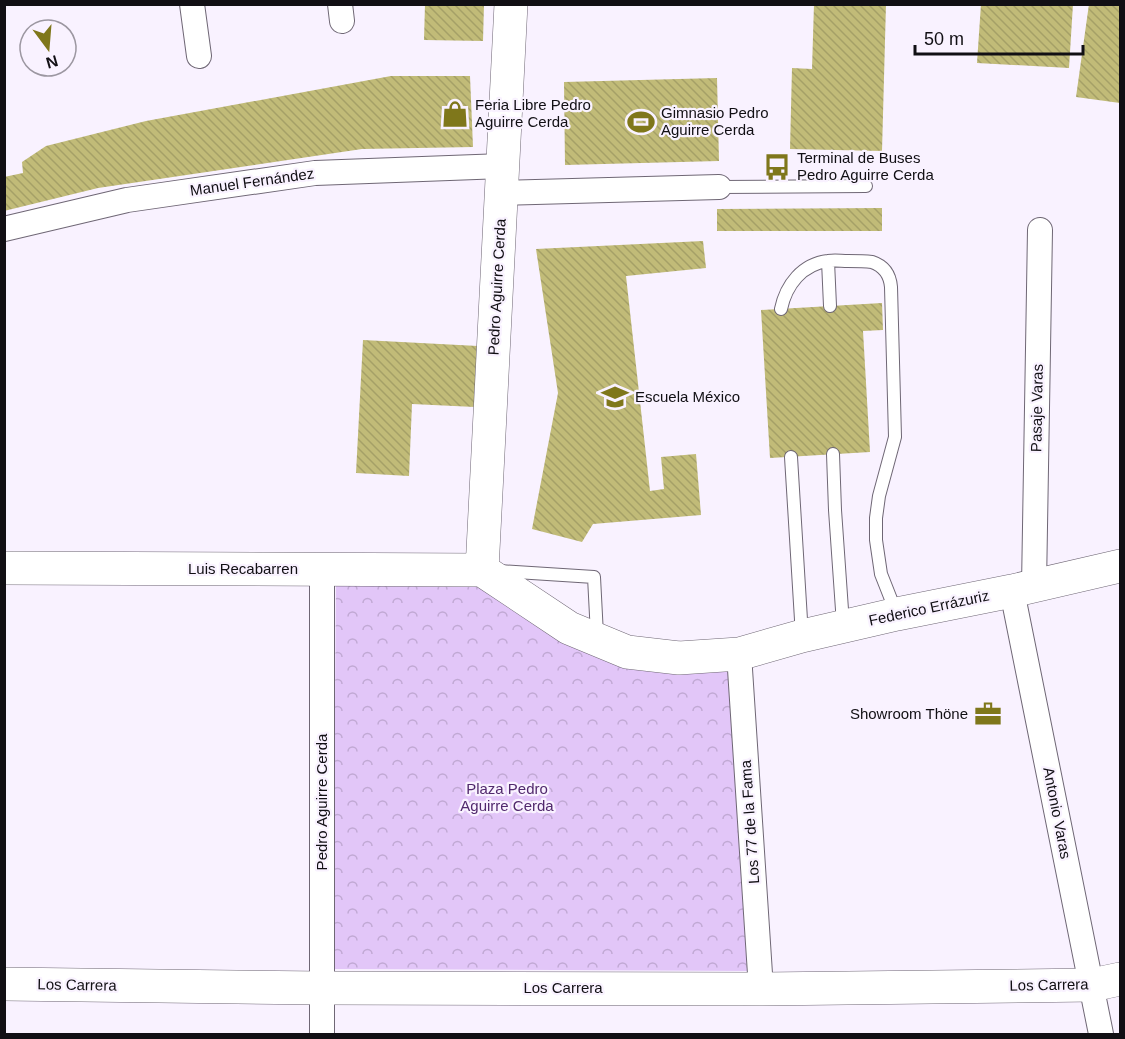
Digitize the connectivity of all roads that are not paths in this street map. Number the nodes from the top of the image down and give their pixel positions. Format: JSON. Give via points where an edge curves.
{"nodes":[{"id":1,"x":192,"y":4,"type":"edge"},
{"id":2,"x":511,"y":4,"type":"edge"},
{"id":3,"x":199,"y":56,"type":"dead end"},
{"id":4,"x":502,"y":179,"type":"junction"},
{"id":5,"x":866,"y":186,"type":"dead end"},
{"id":6,"x":719,"y":187,"type":"joint"},
{"id":7,"x":4,"y":230,"type":"edge"},
{"id":8,"x":1040,"y":230,"type":"dead end"},
{"id":9,"x":828,"y":261,"type":"junction"},
{"id":10,"x":830,"y":306,"type":"dead end"},
{"id":11,"x":782,"y":309,"type":"dead end"},
{"id":12,"x":833,"y":454,"type":"dead end"},
{"id":13,"x":791,"y":457,"type":"dead end"},
{"id":14,"x":1120,"y":566,"type":"edge"},
{"id":15,"x":4,"y":568,"type":"edge"},
{"id":16,"x":322,"y":569,"type":"junction"},
{"id":17,"x":482,"y":570,"type":"junction"},
{"id":18,"x":1024,"y":589,"type":"junction"},
{"id":19,"x":897,"y":614,"type":"junction"},
{"id":20,"x":843,"y":626,"type":"junction"},
{"id":21,"x":802,"y":636,"type":"junction"},
{"id":22,"x":597,"y":639,"type":"junction"},
{"id":23,"x":739,"y":654,"type":"junction"},
{"id":24,"x":1106,"y":982,"type":"edge"},
{"id":25,"x":4,"y":984,"type":"edge"},
{"id":26,"x":322,"y":988,"type":"junction"},
{"id":27,"x":760,"y":989,"type":"junction"},
{"id":28,"x":322,"y":1035,"type":"edge"},
{"id":29,"x":1101,"y":1035,"type":"edge"}],
"edges":[{"from":1,"to":3,"type":"street"},
{"from":2,"to":4,"type":"street","name":"Pedro Aguirre Cerda"},
{"from":4,"to":6,"type":"street","name":"Manuel Fernández"},
{"from":4,"to":7,"type":"street","name":"Manuel Fernández","via":[[315,173],[127,200]]},
{"from":4,"to":17,"type":"street","name":"Pedro Aguirre Cerda"},
{"from":5,"to":6,"type":"lane"},
{"from":8,"to":18,"type":"street","name":"Pasaje Varas"},
{"from":9,"to":10,"type":"lane"},
{"from":9,"to":11,"type":"lane","via":[[800,274],[787,290]]},
{"from":9,"to":19,"type":"lane","via":[[872,262],[883,268],[890,280],[895,437],[879,496],[876,540],[880,574]]},
{"from":12,"to":20,"type":"lane"},
{"from":13,"to":21,"type":"lane"},
{"from":14,"to":18,"type":"street","name":"Federico Errázuriz"},
{"from":15,"to":16,"type":"street","name":"Luis Recabarren"},
{"from":16,"to":17,"type":"street","name":"Luis Recabarren"},
{"from":16,"to":26,"type":"street","name":"Pedro Aguirre Cerda"},
{"from":17,"to":22,"type":"street","name":"Federico Errázuriz","via":[[569,627]]},
{"from":17,"to":22,"type":"lane","via":[[594,577]]},
{"from":18,"to":19,"type":"street","name":"Federico Errázuriz"},
{"from":18,"to":24,"type":"street","name":"Antonio Varas"},
{"from":19,"to":20,"type":"street","name":"Federico Errázuriz"},
{"from":20,"to":21,"type":"street","name":"Federico Errázuriz"},
{"from":21,"to":23,"type":"street","name":"Federico Errázuriz"},
{"from":22,"to":23,"type":"street","name":"Federico Errázuriz","via":[[627,652],[679,658]]},
{"from":23,"to":27,"type":"street","name":"Los 77 de la Fama"},
{"from":24,"to":27,"type":"street","name":"Los Carrera"},
{"from":24,"to":29,"type":"street","name":"Antonio Varas"},
{"from":25,"to":26,"type":"street","name":"Los Carrera"},
{"from":26,"to":27,"type":"street","name":"Los Carrera"},
{"from":26,"to":28,"type":"street","name":"Pedro Aguirre Cerda"}]}
